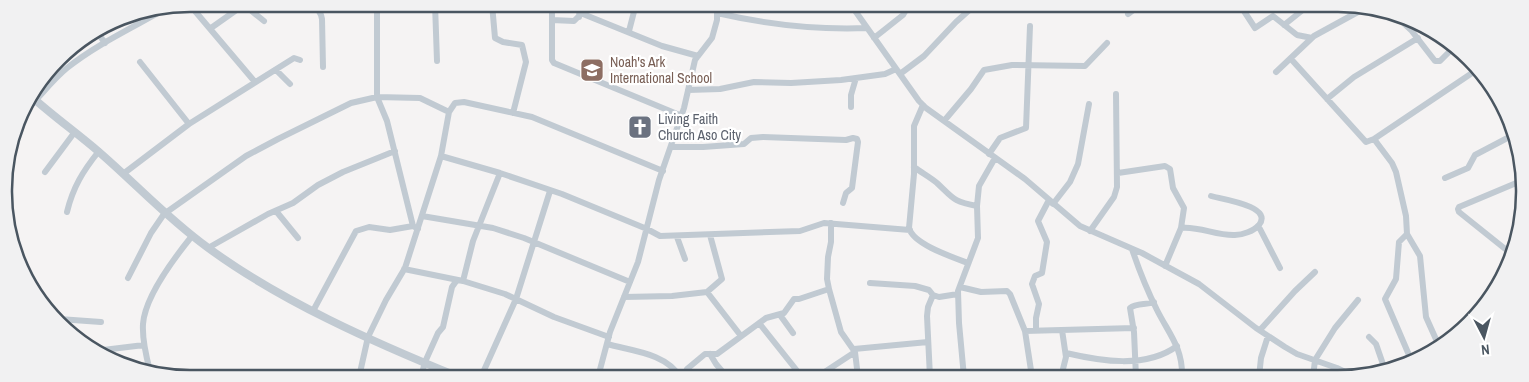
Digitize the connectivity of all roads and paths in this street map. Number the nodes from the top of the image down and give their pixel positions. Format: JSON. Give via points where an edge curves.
{"nodes":[{"id":1,"x":196,"y":12,"type":"edge"},
{"id":2,"x":233,"y":12,"type":"edge"},
{"id":3,"x":253,"y":12,"type":"edge"},
{"id":4,"x":319,"y":12,"type":"edge"},
{"id":5,"x":377,"y":12,"type":"edge"},
{"id":6,"x":435,"y":12,"type":"edge"},
{"id":7,"x":493,"y":12,"type":"edge"},
{"id":8,"x":552,"y":12,"type":"edge"},
{"id":9,"x":579,"y":12,"type":"edge"},
{"id":10,"x":634,"y":12,"type":"edge"},
{"id":11,"x":716,"y":12,"type":"joint"},
{"id":12,"x":856,"y":12,"type":"edge"},
{"id":13,"x":905,"y":12,"type":"edge"},
{"id":14,"x":967,"y":12,"type":"edge"},
{"id":15,"x":1131,"y":12,"type":"edge"},
{"id":16,"x":1245,"y":12,"type":"edge"},
{"id":17,"x":1300,"y":12,"type":"edge"},
{"id":18,"x":1355,"y":13,"type":"edge"},
{"id":19,"x":1128,"y":14,"type":"dead end"},
{"id":20,"x":579,"y":17,"type":"junction"},
{"id":21,"x":150,"y":18,"type":"edge"},
{"id":22,"x":552,"y":20,"type":"junction"},
{"id":23,"x":264,"y":21,"type":"dead end"},
{"id":24,"x":1284,"y":25,"type":"junction"},
{"id":25,"x":1030,"y":26,"type":"dead end"},
{"id":26,"x":1409,"y":27,"type":"edge"},
{"id":27,"x":211,"y":28,"type":"junction"},
{"id":28,"x":867,"y":28,"type":"junction"},
{"id":29,"x":629,"y":32,"type":"junction"},
{"id":30,"x":1299,"y":36,"type":"junction"},
{"id":31,"x":101,"y":37,"type":"edge"},
{"id":32,"x":874,"y":38,"type":"junction"},
{"id":33,"x":1312,"y":38,"type":"junction"},
{"id":34,"x":1418,"y":38,"type":"junction"},
{"id":35,"x":106,"y":43,"type":"junction"},
{"id":36,"x":1107,"y":44,"type":"dead end"},
{"id":37,"x":1303,"y":47,"type":"junction"},
{"id":38,"x":1450,"y":51,"type":"edge"},
{"id":39,"x":698,"y":56,"type":"junction"},
{"id":40,"x":1291,"y":59,"type":"junction"},
{"id":41,"x":300,"y":60,"type":"dead end"},
{"id":42,"x":436,"y":61,"type":"dead end"},
{"id":43,"x":140,"y":62,"type":"dead end"},
{"id":44,"x":1028,"y":66,"type":"junction"},
{"id":45,"x":323,"y":67,"type":"dead end"},
{"id":46,"x":276,"y":70,"type":"junction"},
{"id":47,"x":898,"y":72,"type":"junction"},
{"id":48,"x":1276,"y":72,"type":"dead end"},
{"id":49,"x":1472,"y":73,"type":"edge"},
{"id":50,"x":856,"y":78,"type":"junction"},
{"id":51,"x":255,"y":82,"type":"junction"},
{"id":52,"x":290,"y":84,"type":"dead end"},
{"id":53,"x":45,"y":88,"type":"edge"},
{"id":54,"x":688,"y":90,"type":"junction"},
{"id":55,"x":1116,"y":94,"type":"dead end"},
{"id":56,"x":377,"y":97,"type":"junction"},
{"id":57,"x":1327,"y":100,"type":"junction"},
{"id":58,"x":37,"y":101,"type":"edge"},
{"id":59,"x":1090,"y":104,"type":"dead end"},
{"id":60,"x":923,"y":105,"type":"junction"},
{"id":61,"x":851,"y":107,"type":"dead end"},
{"id":62,"x":449,"y":112,"type":"junction"},
{"id":63,"x":513,"y":113,"type":"junction"},
{"id":64,"x":682,"y":116,"type":"junction"},
{"id":65,"x":944,"y":121,"type":"junction"},
{"id":66,"x":189,"y":124,"type":"junction"},
{"id":67,"x":74,"y":133,"type":"junction"},
{"id":68,"x":1508,"y":138,"type":"edge"},
{"id":69,"x":1374,"y":139,"type":"junction"},
{"id":70,"x":672,"y":147,"type":"junction"},
{"id":71,"x":99,"y":151,"type":"junction"},
{"id":72,"x":395,"y":151,"type":"junction"},
{"id":73,"x":441,"y":156,"type":"junction"},
{"id":74,"x":992,"y":156,"type":"junction"},
{"id":75,"x":914,"y":167,"type":"junction"},
{"id":76,"x":663,"y":171,"type":"junction"},
{"id":77,"x":46,"y":172,"type":"dead end"},
{"id":78,"x":500,"y":173,"type":"junction"},
{"id":79,"x":1118,"y":173,"type":"junction"},
{"id":80,"x":123,"y":174,"type":"junction"},
{"id":81,"x":1445,"y":178,"type":"dead end"},
{"id":82,"x":1516,"y":183,"type":"edge"},
{"id":83,"x":550,"y":191,"type":"junction"},
{"id":84,"x":1211,"y":196,"type":"dead end"},
{"id":85,"x":1051,"y":202,"type":"junction"},
{"id":86,"x":843,"y":203,"type":"dead end"},
{"id":87,"x":977,"y":206,"type":"junction"},
{"id":88,"x":276,"y":210,"type":"junction"},
{"id":89,"x":67,"y":212,"type":"dead end"},
{"id":90,"x":164,"y":214,"type":"junction"},
{"id":91,"x":422,"y":216,"type":"junction"},
{"id":92,"x":831,"y":223,"type":"junction"},
{"id":93,"x":479,"y":225,"type":"junction"},
{"id":94,"x":1257,"y":227,"type":"junction"},
{"id":95,"x":415,"y":228,"type":"junction"},
{"id":96,"x":1181,"y":228,"type":"junction"},
{"id":97,"x":647,"y":229,"type":"junction"},
{"id":98,"x":910,"y":230,"type":"junction"},
{"id":99,"x":1090,"y":231,"type":"junction"},
{"id":100,"x":1407,"y":234,"type":"junction"},
{"id":101,"x":192,"y":236,"type":"junction"},
{"id":102,"x":710,"y":236,"type":"junction"},
{"id":103,"x":677,"y":237,"type":"junction"},
{"id":104,"x":298,"y":238,"type":"dead end"},
{"id":105,"x":534,"y":243,"type":"junction"},
{"id":106,"x":208,"y":248,"type":"junction"},
{"id":107,"x":1132,"y":249,"type":"junction"},
{"id":108,"x":1506,"y":250,"type":"edge"},
{"id":109,"x":686,"y":259,"type":"dead end"},
{"id":110,"x":968,"y":264,"type":"junction"},
{"id":111,"x":1165,"y":266,"type":"junction"},
{"id":112,"x":1280,"y":268,"type":"dead end"},
{"id":113,"x":404,"y":269,"type":"junction"},
{"id":114,"x":1315,"y":272,"type":"dead end"},
{"id":115,"x":128,"y":278,"type":"dead end"},
{"id":116,"x":460,"y":280,"type":"junction"},
{"id":117,"x":630,"y":282,"type":"junction"},
{"id":118,"x":870,"y":283,"type":"dead end"},
{"id":119,"x":829,"y":289,"type":"junction"},
{"id":120,"x":959,"y":290,"type":"junction"},
{"id":121,"x":707,"y":292,"type":"junction"},
{"id":122,"x":933,"y":295,"type":"junction"},
{"id":123,"x":624,"y":297,"type":"junction"},
{"id":124,"x":516,"y":299,"type":"junction"},
{"id":125,"x":1358,"y":300,"type":"dead end"},
{"id":126,"x":1154,"y":302,"type":"junction"},
{"id":127,"x":313,"y":311,"type":"junction"},
{"id":128,"x":780,"y":315,"type":"junction"},
{"id":129,"x":68,"y":320,"type":"edge"},
{"id":130,"x":101,"y":322,"type":"dead end"},
{"id":131,"x":759,"y":323,"type":"junction"},
{"id":132,"x":1134,"y":328,"type":"junction"},
{"id":133,"x":1036,"y":330,"type":"junction"},
{"id":134,"x":1062,"y":330,"type":"junction"},
{"id":135,"x":1260,"y":330,"type":"junction"},
{"id":136,"x":1025,"y":331,"type":"junction"},
{"id":137,"x":793,"y":333,"type":"dead end"},
{"id":138,"x":741,"y":336,"type":"junction"},
{"id":139,"x":1268,"y":336,"type":"junction"},
{"id":140,"x":368,"y":337,"type":"junction"},
{"id":141,"x":1369,"y":337,"type":"dead end"},
{"id":142,"x":1436,"y":340,"type":"edge"},
{"id":143,"x":608,"y":341,"type":"junction"},
{"id":144,"x":928,"y":342,"type":"junction"},
{"id":145,"x":144,"y":345,"type":"junction"},
{"id":146,"x":1177,"y":346,"type":"junction"},
{"id":147,"x":109,"y":349,"type":"edge"},
{"id":148,"x":854,"y":350,"type":"junction"},
{"id":149,"x":1066,"y":353,"type":"junction"},
{"id":150,"x":710,"y":354,"type":"junction"},
{"id":151,"x":1409,"y":355,"type":"edge"},
{"id":152,"x":1315,"y":360,"type":"junction"},
{"id":153,"x":1135,"y":361,"type":"junction"},
{"id":154,"x":425,"y":362,"type":"junction"},
{"id":155,"x":1383,"y":363,"type":"edge"},
{"id":156,"x":148,"y":364,"type":"edge"},
{"id":157,"x":676,"y":369,"type":"joint"},
{"id":158,"x":687,"y":369,"type":"joint"},
{"id":159,"x":361,"y":370,"type":"edge"},
{"id":160,"x":423,"y":370,"type":"edge"},
{"id":161,"x":444,"y":370,"type":"edge"},
{"id":162,"x":484,"y":370,"type":"edge"},
{"id":163,"x":600,"y":370,"type":"edge"},
{"id":164,"x":721,"y":370,"type":"edge"},
{"id":165,"x":796,"y":370,"type":"edge"},
{"id":166,"x":827,"y":370,"type":"edge"},
{"id":167,"x":857,"y":370,"type":"edge"},
{"id":168,"x":930,"y":370,"type":"edge"},
{"id":169,"x":964,"y":370,"type":"edge"},
{"id":170,"x":1031,"y":370,"type":"edge"},
{"id":171,"x":1063,"y":370,"type":"edge"},
{"id":172,"x":1137,"y":370,"type":"edge"},
{"id":173,"x":1183,"y":370,"type":"edge"},
{"id":174,"x":1260,"y":370,"type":"edge"},
{"id":175,"x":1314,"y":370,"type":"edge"},
{"id":176,"x":1340,"y":370,"type":"edge"}],
"edges":[{"from":1,"to":27,"type":"street"},
{"from":2,"to":27,"type":"street"},
{"from":3,"to":23,"type":"street"},
{"from":4,"to":45,"type":"street"},
{"from":5,"to":56,"type":"street"},
{"from":6,"to":42,"type":"street"},
{"from":7,"to":63,"type":"street","via":[[495,38],[522,45],[526,60]]},
{"from":8,"to":22,"type":"street"},
{"from":9,"to":20,"type":"street"},
{"from":10,"to":29,"type":"street"},
{"from":11,"to":28,"type":"street","via":[[794,25]]},
{"from":11,"to":39,"type":"street","via":[[712,38]]},
{"from":12,"to":28,"type":"street"},
{"from":13,"to":32,"type":"street"},
{"from":14,"to":47,"type":"street","via":[[924,56]]},
{"from":15,"to":19,"type":"street"},
{"from":16,"to":24,"type":"street","via":[[1255,28],[1271,16]]},
{"from":17,"to":24,"type":"street"},
{"from":18,"to":33,"type":"street"},
{"from":20,"to":22,"type":"street","via":[[574,21]]},
{"from":20,"to":29,"type":"street","via":[[586,15]]},
{"from":21,"to":35,"type":"street"},
{"from":22,"to":64,"type":"street","via":[[554,62]]},
{"from":24,"to":30,"type":"street"},
{"from":25,"to":44,"type":"street"},
{"from":26,"to":34,"type":"street"},
{"from":27,"to":51,"type":"street"},
{"from":28,"to":32,"type":"street"},
{"from":29,"to":39,"type":"street"},
{"from":30,"to":33,"type":"street"},
{"from":30,"to":37,"type":"street"},
{"from":31,"to":35,"type":"street"},
{"from":32,"to":47,"type":"street"},
{"from":33,"to":37,"type":"street"},
{"from":34,"to":38,"type":"street","via":[[1435,61],[1438,62]]},
{"from":34,"to":57,"type":"street","via":[[1354,77]]},
{"from":35,"to":53,"type":"street","via":[[69,67]]},
{"from":36,"to":44,"type":"street","via":[[1085,66]]},
{"from":37,"to":40,"type":"street"},
{"from":39,"to":54,"type":"street"},
{"from":40,"to":48,"type":"street"},
{"from":40,"to":57,"type":"street"},
{"from":41,"to":46,"type":"street","via":[[294,58]]},
{"from":43,"to":66,"type":"street"},
{"from":44,"to":65,"type":"street","via":[[984,70]]},
{"from":44,"to":74,"type":"street","via":[[1026,128],[1000,138]]},
{"from":46,"to":51,"type":"street"},
{"from":46,"to":52,"type":"street"},
{"from":47,"to":50,"type":"street"},
{"from":47,"to":60,"type":"street"},
{"from":49,"to":69,"type":"street"},
{"from":50,"to":54,"type":"street","via":[[754,82],[720,89]]},
{"from":50,"to":61,"type":"street"},
{"from":51,"to":66,"type":"street"},
{"from":54,"to":64,"type":"street"},
{"from":55,"to":79,"type":"street"},
{"from":56,"to":62,"type":"street","via":[[420,98]]},
{"from":56,"to":72,"type":"street"},
{"from":56,"to":90,"type":"street","via":[[350,103],[246,156]]},
{"from":57,"to":69,"type":"street","via":[[1363,140]]},
{"from":58,"to":67,"type":"street"},
{"from":59,"to":85,"type":"street","via":[[1078,164],[1070,182]]},
{"from":60,"to":65,"type":"street"},
{"from":60,"to":75,"type":"street","via":[[914,126]]},
{"from":62,"to":63,"type":"street","via":[[456,103],[464,102]]},
{"from":62,"to":73,"type":"street"},
{"from":63,"to":76,"type":"street","via":[[541,121]]},
{"from":64,"to":70,"type":"street"},
{"from":65,"to":74,"type":"street"},
{"from":66,"to":80,"type":"street"},
{"from":67,"to":71,"type":"street"},
{"from":67,"to":77,"type":"street"},
{"from":68,"to":81,"type":"street","via":[[1474,155],[1468,168]]},
{"from":69,"to":100,"type":"street","via":[[1396,172]]},
{"from":70,"to":76,"type":"street"},
{"from":70,"to":86,"type":"street","via":[[744,144],[751,138],[857,139],[852,188],[846,193]]},
{"from":71,"to":80,"type":"street"},
{"from":71,"to":89,"type":"street","via":[[83,171]]},
{"from":72,"to":88,"type":"street","via":[[343,172]]},
{"from":72,"to":95,"type":"street"},
{"from":73,"to":78,"type":"street"},
{"from":73,"to":91,"type":"street"},
{"from":74,"to":85,"type":"street"},
{"from":74,"to":87,"type":"street","via":[[979,186]]},
{"from":75,"to":87,"type":"street","via":[[951,198]]},
{"from":75,"to":98,"type":"street"},
{"from":76,"to":97,"type":"street"},
{"from":78,"to":83,"type":"street"},
{"from":78,"to":93,"type":"street"},
{"from":79,"to":96,"type":"street","via":[[1168,167],[1173,188],[1184,208]]},
{"from":79,"to":99,"type":"street","via":[[1114,197]]},
{"from":80,"to":90,"type":"street"},
{"from":82,"to":108,"type":"street","via":[[1458,209]]},
{"from":83,"to":97,"type":"street"},
{"from":83,"to":105,"type":"street"},
{"from":84,"to":94,"type":"street","via":[[1259,211],[1262,219]]},
{"from":85,"to":99,"type":"street"},
{"from":85,"to":133,"type":"street","via":[[1038,221],[1047,242],[1041,274],[1032,282],[1039,304]]},
{"from":87,"to":110,"type":"street","via":[[978,238]]},
{"from":88,"to":104,"type":"street"},
{"from":88,"to":106,"type":"street"},
{"from":90,"to":101,"type":"street"},
{"from":90,"to":115,"type":"street"},
{"from":91,"to":93,"type":"street"},
{"from":91,"to":95,"type":"street"},
{"from":92,"to":98,"type":"street"},
{"from":92,"to":102,"type":"street","via":[[800,231]]},
{"from":92,"to":119,"type":"street","via":[[827,272]]},
{"from":93,"to":105,"type":"street"},
{"from":93,"to":116,"type":"street"},
{"from":94,"to":96,"type":"street","via":[[1236,235]]},
{"from":94,"to":112,"type":"street"},
{"from":95,"to":113,"type":"street"},
{"from":95,"to":127,"type":"street","via":[[390,230],[369,227],[356,231]]},
{"from":96,"to":111,"type":"street"},
{"from":97,"to":103,"type":"street","via":[[660,236]]},
{"from":97,"to":117,"type":"street"},
{"from":98,"to":110,"type":"street","via":[[926,245]]},
{"from":99,"to":107,"type":"street"},
{"from":100,"to":142,"type":"street","via":[[1420,256],[1426,317]]},
{"from":100,"to":151,"type":"street","via":[[1399,242],[1396,279],[1385,298]]},
{"from":101,"to":106,"type":"street"},
{"from":101,"to":145,"type":"street","via":[[170,263],[150,302],[143,322]]},
{"from":102,"to":103,"type":"street"},
{"from":102,"to":121,"type":"street","via":[[722,279]]},
{"from":103,"to":109,"type":"street"},
{"from":105,"to":117,"type":"street"},
{"from":105,"to":124,"type":"street"},
{"from":106,"to":127,"type":"street","via":[[256,281]]},
{"from":107,"to":111,"type":"street"},
{"from":107,"to":126,"type":"street"},
{"from":110,"to":120,"type":"street"},
{"from":111,"to":135,"type":"street","via":[[1199,284]]},
{"from":113,"to":116,"type":"street"},
{"from":113,"to":140,"type":"street"},
{"from":114,"to":135,"type":"street"},
{"from":116,"to":124,"type":"street"},
{"from":116,"to":154,"type":"street","via":[[452,287],[443,327]]},
{"from":117,"to":123,"type":"street"},
{"from":118,"to":122,"type":"street","via":[[915,286],[929,290]]},
{"from":119,"to":128,"type":"street","via":[[794,299]]},
{"from":119,"to":148,"type":"street","via":[[841,332]]},
{"from":120,"to":122,"type":"street","via":[[944,297]]},
{"from":120,"to":136,"type":"street","via":[[1007,291]]},
{"from":120,"to":169,"type":"street"},
{"from":121,"to":123,"type":"street"},
{"from":121,"to":138,"type":"street"},
{"from":122,"to":144,"type":"street","via":[[927,316]]},
{"from":123,"to":143,"type":"street"},
{"from":124,"to":143,"type":"street"},
{"from":124,"to":162,"type":"street"},
{"from":125,"to":152,"type":"street"},
{"from":126,"to":132,"type":"street","via":[[1131,307]]},
{"from":126,"to":146,"type":"street"},
{"from":127,"to":140,"type":"street"},
{"from":128,"to":131,"type":"street"},
{"from":128,"to":137,"type":"street"},
{"from":129,"to":130,"type":"street"},
{"from":131,"to":138,"type":"street"},
{"from":131,"to":165,"type":"street"},
{"from":132,"to":134,"type":"street"},
{"from":132,"to":153,"type":"street"},
{"from":133,"to":134,"type":"street"},
{"from":133,"to":136,"type":"street"},
{"from":134,"to":149,"type":"street"},
{"from":135,"to":139,"type":"street"},
{"from":136,"to":170,"type":"street"},
{"from":138,"to":150,"type":"street","via":[[717,354]]},
{"from":139,"to":152,"type":"street","via":[[1297,354]]},
{"from":139,"to":174,"type":"street"},
{"from":140,"to":154,"type":"street"},
{"from":140,"to":159,"type":"street"},
{"from":141,"to":155,"type":"street","via":[[1376,344]]},
{"from":143,"to":157,"type":"street","via":[[661,359]]},
{"from":143,"to":163,"type":"street"},
{"from":144,"to":148,"type":"street"},
{"from":144,"to":168,"type":"street"},
{"from":145,"to":147,"type":"street"},
{"from":145,"to":156,"type":"street"},
{"from":146,"to":153,"type":"street","via":[[1164,354]]},
{"from":146,"to":173,"type":"street"},
{"from":148,"to":166,"type":"street"},
{"from":148,"to":167,"type":"street"},
{"from":149,"to":153,"type":"street","via":[[1098,360]]},
{"from":149,"to":171,"type":"street"},
{"from":150,"to":158,"type":"street","via":[[705,354]]},
{"from":150,"to":164,"type":"street"},
{"from":152,"to":175,"type":"street"},
{"from":152,"to":176,"type":"street"},
{"from":153,"to":172,"type":"street"},
{"from":154,"to":160,"type":"street"},
{"from":154,"to":161,"type":"street"},
{"from":157,"to":158,"type":"street"}]}
